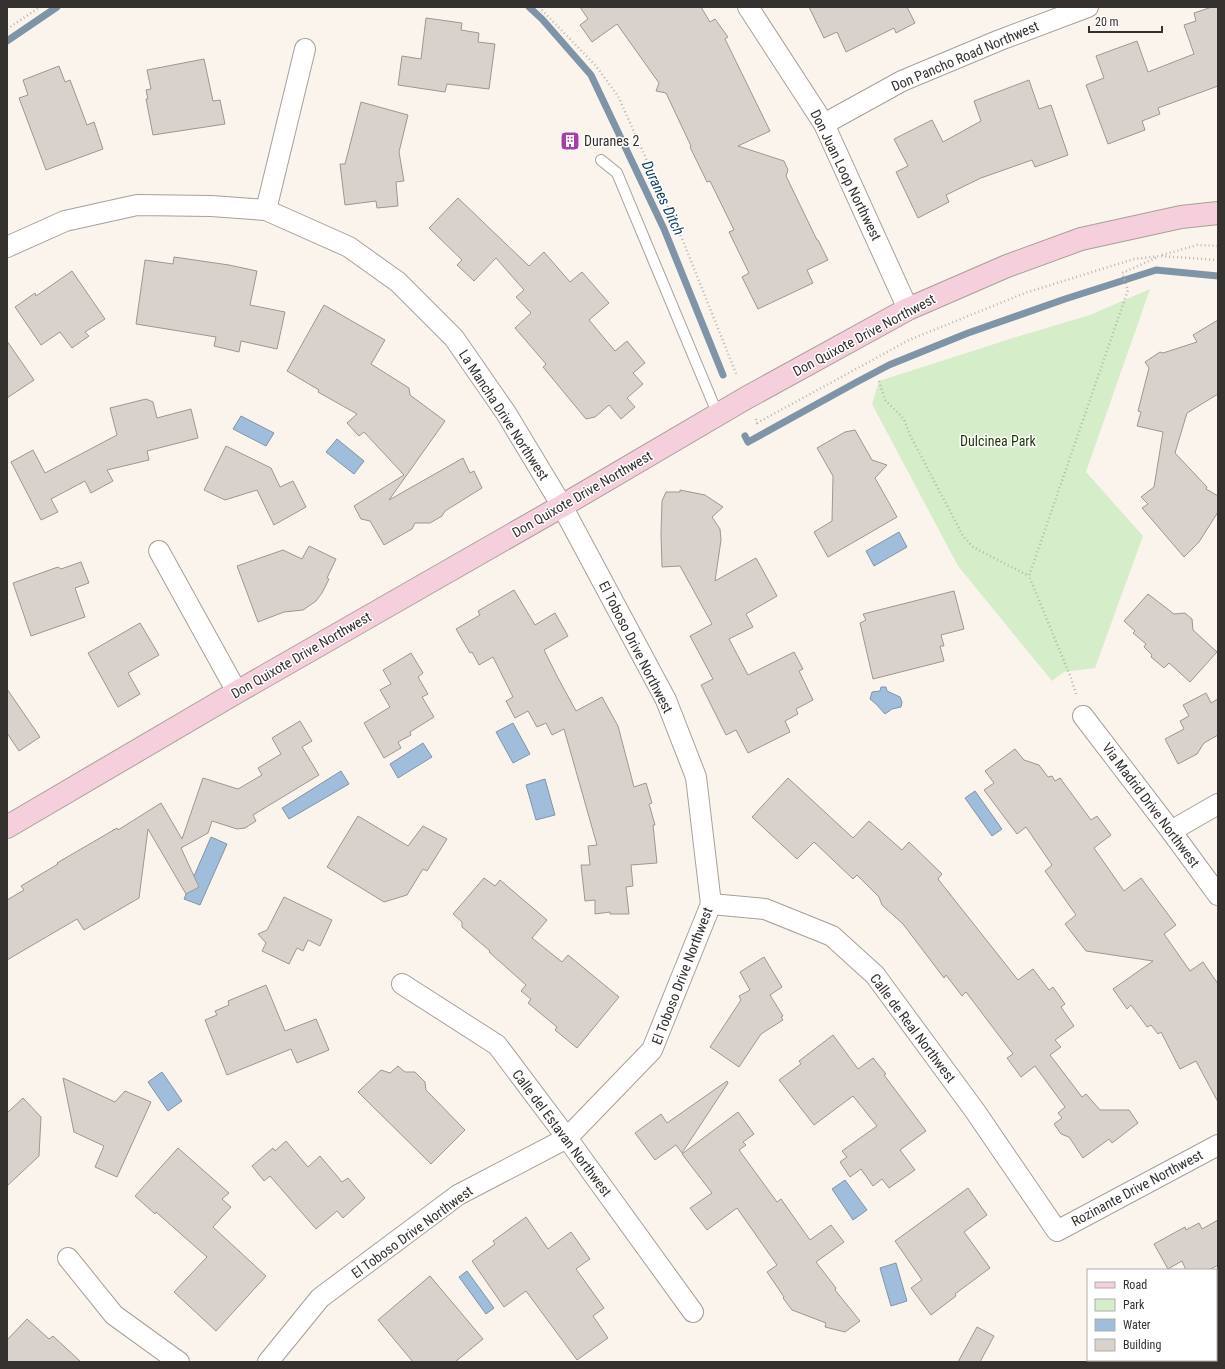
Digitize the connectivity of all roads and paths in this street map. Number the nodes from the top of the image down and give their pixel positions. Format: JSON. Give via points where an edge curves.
{"nodes":[{"id":1,"x":40,"y":7,"type":"edge"},
{"id":2,"x":539,"y":7,"type":"edge"},
{"id":3,"x":748,"y":7,"type":"edge"},
{"id":4,"x":1088,"y":7,"type":"edge"},
{"id":5,"x":7,"y":29,"type":"edge"},
{"id":6,"x":305,"y":49,"type":"dead end"},
{"id":7,"x":824,"y":124,"type":"junction"},
{"id":8,"x":601,"y":160,"type":"dead end"},
{"id":9,"x":266,"y":210,"type":"junction"},
{"id":10,"x":1218,"y":213,"type":"edge"},
{"id":11,"x":1218,"y":246,"type":"edge"},
{"id":12,"x":7,"y":247,"type":"edge"},
{"id":13,"x":1160,"y":256,"type":"junction"},
{"id":14,"x":1218,"y":260,"type":"edge"},
{"id":15,"x":908,"y":309,"type":"junction"},
{"id":16,"x":879,"y":381,"type":"dead end"},
{"id":17,"x":746,"y":398,"type":"junction"},
{"id":18,"x":718,"y":415,"type":"junction"},
{"id":19,"x":562,"y":506,"type":"junction"},
{"id":20,"x":159,"y":551,"type":"dead end"},
{"id":21,"x":1029,"y":576,"type":"junction"},
{"id":22,"x":237,"y":692,"type":"junction"},
{"id":23,"x":1083,"y":716,"type":"joint"},
{"id":24,"x":1218,"y":804,"type":"edge"},
{"id":25,"x":7,"y":827,"type":"edge"},
{"id":26,"x":1171,"y":831,"type":"junction"},
{"id":27,"x":1218,"y":895,"type":"edge"},
{"id":28,"x":711,"y":904,"type":"junction"},
{"id":29,"x":402,"y":984,"type":"dead end"},
{"id":30,"x":567,"y":1138,"type":"junction"},
{"id":31,"x":1218,"y":1144,"type":"edge"},
{"id":32,"x":1057,"y":1231,"type":"joint"},
{"id":33,"x":68,"y":1258,"type":"dead end"},
{"id":34,"x":693,"y":1312,"type":"dead end"},
{"id":35,"x":179,"y":1362,"type":"edge"},
{"id":36,"x":268,"y":1362,"type":"edge"}],
"edges":[{"from":1,"to":5,"type":"path"},
{"from":2,"to":17,"type":"path","via":[[596,66],[618,96],[683,241]]},
{"from":3,"to":7,"type":"street","name":"Don Juan Loop Northwest"},
{"from":4,"to":7,"type":"street","name":"Don Pancho Road Northwest","via":[[902,80]]},
{"from":6,"to":9,"type":"street"},
{"from":7,"to":15,"type":"street","name":"Don Juan Loop Northwest"},
{"from":8,"to":18,"type":"lane","via":[[617,173]]},
{"from":9,"to":12,"type":"street","name":"La Mancha Drive Northwest","via":[[137,205],[65,221]]},
{"from":9,"to":19,"type":"street","name":"La Mancha Drive Northwest","via":[[349,247],[404,287],[454,338],[506,413]]},
{"from":10,"to":15,"type":"street","name":"Don Quixote Drive Northwest","via":[[1181,217],[1081,239],[1007,266]]},
{"from":11,"to":13,"type":"path","via":[[1197,245]]},
{"from":13,"to":14,"type":"path"},
{"from":13,"to":17,"type":"path","via":[[1134,259],[1025,293],[916,337],[757,422]]},
{"from":13,"to":21,"type":"path","via":[[1122,273],[1128,290]]},
{"from":15,"to":17,"type":"street","name":"Don Quixote Drive Northwest"},
{"from":16,"to":21,"type":"path","via":[[886,400],[904,419],[963,536],[973,547]]},
{"from":17,"to":18,"type":"street","name":"Don Quixote Drive Northwest"},
{"from":18,"to":19,"type":"street","name":"Don Quixote Drive Northwest"},
{"from":19,"to":22,"type":"street","name":"Don Quixote Drive Northwest"},
{"from":19,"to":28,"type":"street","name":"El Toboso Drive Northwest","via":[[666,700],[696,777]]},
{"from":20,"to":22,"type":"street"},
{"from":21,"to":23,"type":"path","via":[[1071,678]]},
{"from":22,"to":25,"type":"street","name":"Don Quixote Drive Northwest"},
{"from":23,"to":26,"type":"street","name":"Via Madrid Drive Northwest"},
{"from":24,"to":26,"type":"street"},
{"from":26,"to":27,"type":"street","name":"Via Madrid Drive Northwest"},
{"from":28,"to":30,"type":"street","name":"El Toboso Drive Northwest","via":[[652,1050]]},
{"from":28,"to":32,"type":"street","name":"Calle de Real Northwest","via":[[765,909],[832,936],[875,975],[975,1111]]},
{"from":29,"to":30,"type":"street","name":"Calle del Estavan Northwest","via":[[497,1045]]},
{"from":30,"to":34,"type":"street","name":"Calle del Estavan Northwest"},
{"from":30,"to":36,"type":"street","name":"El Toboso Drive Northwest","via":[[458,1195],[320,1298]]},
{"from":31,"to":32,"type":"street","name":"Rozinante Drive Northwest"},
{"from":33,"to":35,"type":"street","via":[[114,1316]]}]}
